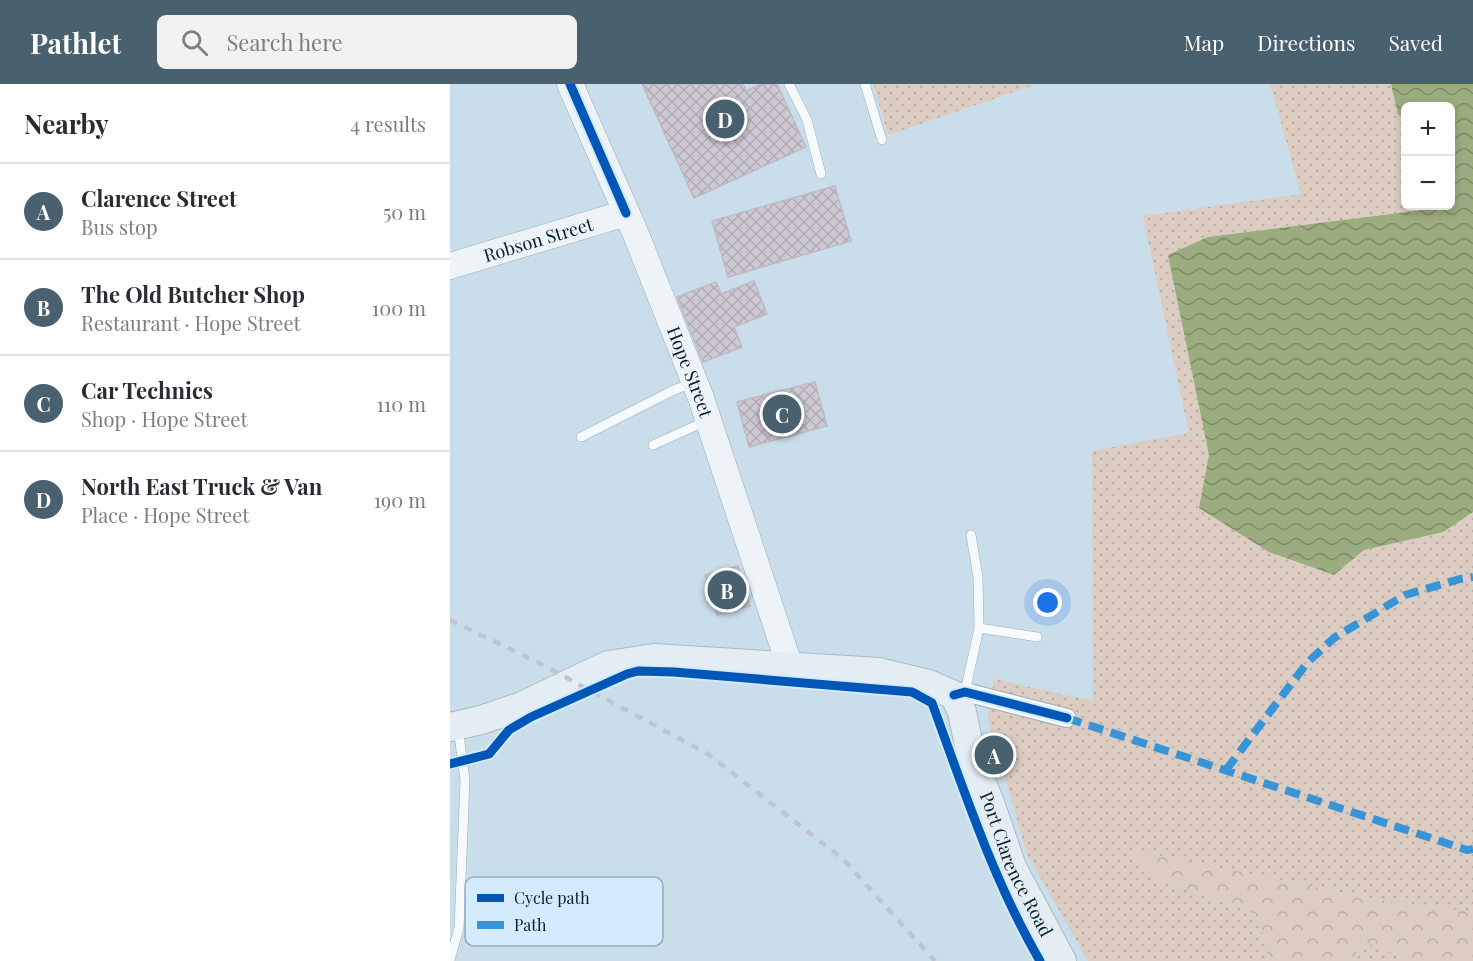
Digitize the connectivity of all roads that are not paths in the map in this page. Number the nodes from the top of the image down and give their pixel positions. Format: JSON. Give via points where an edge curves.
{"nodes":[{"id":1,"x":570,"y":84,"type":"edge"},
{"id":2,"x":789,"y":84,"type":"edge"},
{"id":3,"x":865,"y":84,"type":"edge"},
{"id":4,"x":882,"y":140,"type":"dead end"},
{"id":5,"x":821,"y":174,"type":"dead end"},
{"id":6,"x":626,"y":213,"type":"junction"},
{"id":7,"x":450,"y":266,"type":"edge"},
{"id":8,"x":695,"y":382,"type":"junction"},
{"id":9,"x":708,"y":420,"type":"junction"},
{"id":10,"x":581,"y":437,"type":"dead end"},
{"id":11,"x":653,"y":445,"type":"dead end"},
{"id":12,"x":971,"y":535,"type":"dead end"},
{"id":13,"x":979,"y":628,"type":"junction"},
{"id":14,"x":1037,"y":637,"type":"dead end"},
{"id":15,"x":790,"y":667,"type":"junction"},
{"id":16,"x":959,"y":694,"type":"junction"},
{"id":17,"x":1067,"y":718,"type":"dead end"},
{"id":18,"x":454,"y":726,"type":"edge"},
{"id":19,"x":450,"y":960,"type":"edge"},
{"id":20,"x":1062,"y":961,"type":"edge"}],
"edges":[{"from":1,"to":6,"type":"main road","name":"Hope Street"},
{"from":2,"to":5,"type":"lane","via":[[807,120]]},
{"from":3,"to":4,"type":"lane"},
{"from":6,"to":7,"type":"main road","name":"Robson Street"},
{"from":6,"to":8,"type":"main road","name":"Hope Street"},
{"from":8,"to":9,"type":"main road","name":"Hope Street"},
{"from":8,"to":10,"type":"lane"},
{"from":9,"to":11,"type":"lane"},
{"from":9,"to":15,"type":"main road","name":"Hope Street"},
{"from":12,"to":13,"type":"lane","via":[[978,578]]},
{"from":13,"to":14,"type":"lane"},
{"from":13,"to":16,"type":"lane"},
{"from":15,"to":16,"type":"main road","via":[[879,672]]},
{"from":15,"to":18,"type":"main road","via":[[654,658],[608,665],[522,706]]},
{"from":16,"to":17,"type":"street"},
{"from":16,"to":20,"type":"main road","name":"Port Clarence Road","via":[[972,760],[1012,867]]},
{"from":18,"to":19,"type":"lane","via":[[465,780],[459,928]]}]}
